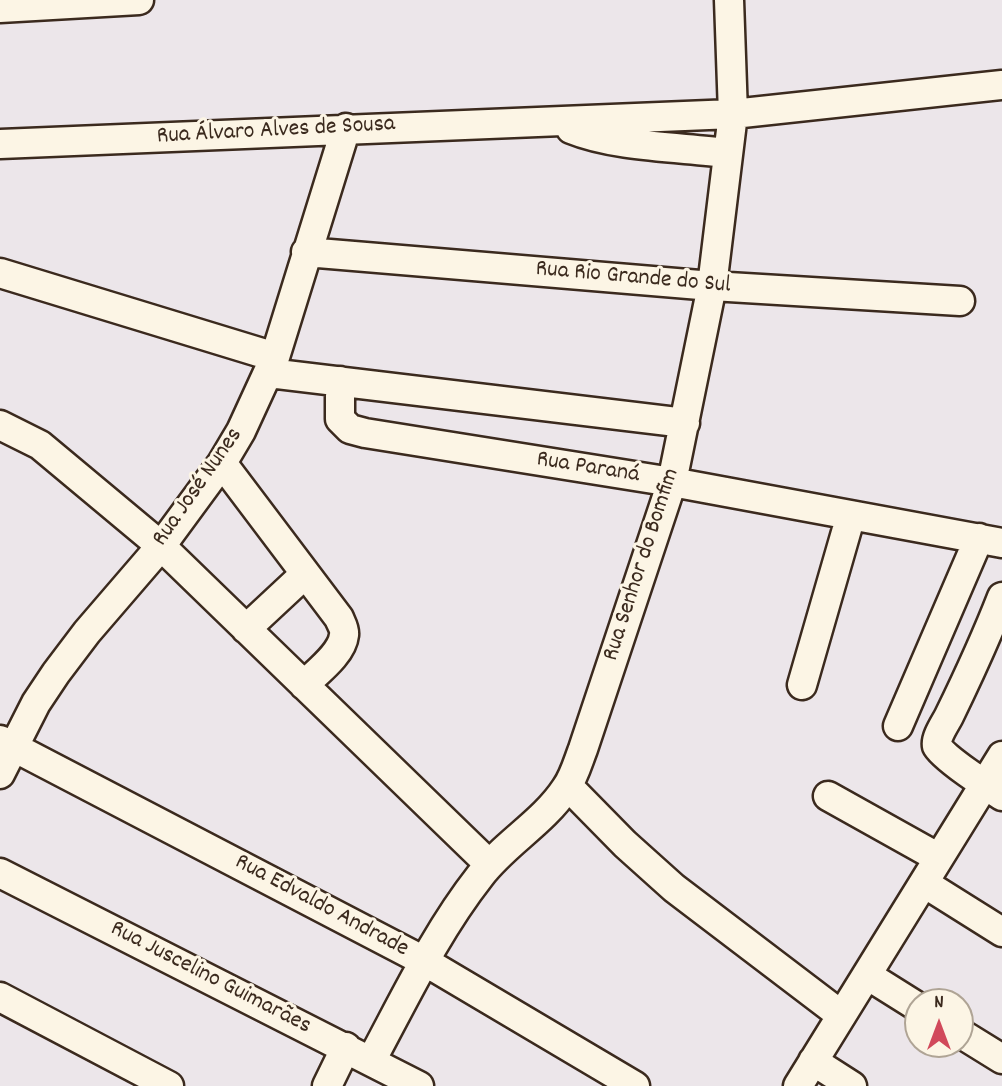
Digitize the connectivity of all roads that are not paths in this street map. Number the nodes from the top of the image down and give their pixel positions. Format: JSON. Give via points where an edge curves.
{"nodes":[{"id":1,"x":139,"y":0,"type":"edge"},
{"id":2,"x":729,"y":0,"type":"edge"},
{"id":3,"x":0,"y":8,"type":"edge"},
{"id":4,"x":1002,"y":85,"type":"edge"},
{"id":5,"x":733,"y":114,"type":"junction"},
{"id":6,"x":552,"y":121,"type":"junction"},
{"id":7,"x":346,"y":128,"type":"junction"},
{"id":8,"x":0,"y":144,"type":"edge"},
{"id":9,"x":727,"y":153,"type":"junction"},
{"id":10,"x":306,"y":252,"type":"junction"},
{"id":11,"x":0,"y":273,"type":"edge"},
{"id":12,"x":712,"y":286,"type":"junction"},
{"id":13,"x":960,"y":301,"type":"dead end"},
{"id":14,"x":272,"y":365,"type":"junction"},
{"id":15,"x":340,"y":381,"type":"junction"},
{"id":16,"x":684,"y":423,"type":"junction"},
{"id":17,"x":2,"y":431,"type":"edge"},
{"id":18,"x":222,"y":463,"type":"junction"},
{"id":19,"x":672,"y":482,"type":"junction"},
{"id":20,"x":851,"y":515,"type":"junction"},
{"id":21,"x":990,"y":540,"type":"edge"},
{"id":22,"x":161,"y":546,"type":"junction"},
{"id":23,"x":305,"y":574,"type":"junction"},
{"id":24,"x":1002,"y":597,"type":"edge"},
{"id":25,"x":246,"y":629,"type":"junction"},
{"id":26,"x":304,"y":685,"type":"junction"},
{"id":27,"x":802,"y":685,"type":"dead end"},
{"id":28,"x":898,"y":726,"type":"dead end"},
{"id":29,"x":6,"y":743,"type":"edge"},
{"id":30,"x":1002,"y":756,"type":"edge"},
{"id":31,"x":0,"y":774,"type":"edge"},
{"id":32,"x":568,"y":786,"type":"junction"},
{"id":33,"x":993,"y":790,"type":"edge"},
{"id":34,"x":828,"y":796,"type":"dead end"},
{"id":35,"x":939,"y":858,"type":"junction"},
{"id":36,"x":489,"y":864,"type":"junction"},
{"id":37,"x":0,"y":873,"type":"edge"},
{"id":38,"x":924,"y":883,"type":"junction"},
{"id":39,"x":1002,"y":932,"type":"edge"},
{"id":40,"x":424,"y":961,"type":"junction"},
{"id":41,"x":867,"y":975,"type":"junction"},
{"id":42,"x":0,"y":997,"type":"edge"},
{"id":43,"x":904,"y":998,"type":"edge"},
{"id":44,"x":841,"y":1015,"type":"junction"},
{"id":45,"x":974,"y":1042,"type":"edge"},
{"id":46,"x":346,"y":1047,"type":"junction"},
{"id":47,"x":1002,"y":1059,"type":"edge"},
{"id":48,"x":371,"y":1060,"type":"junction"},
{"id":49,"x":813,"y":1061,"type":"junction"},
{"id":50,"x":169,"y":1086,"type":"edge"},
{"id":51,"x":327,"y":1086,"type":"edge"},
{"id":52,"x":419,"y":1086,"type":"edge"},
{"id":53,"x":635,"y":1086,"type":"edge"},
{"id":54,"x":797,"y":1086,"type":"edge"},
{"id":55,"x":852,"y":1086,"type":"edge"}],
"edges":[{"from":1,"to":3,"type":"street"},
{"from":2,"to":5,"type":"street","name":"Rua Senhor do Bomfim"},
{"from":4,"to":5,"type":"street","name":"Rua Álvaro Alves de Sousa"},
{"from":5,"to":6,"type":"street","name":"Rua Álvaro Alves de Sousa"},
{"from":5,"to":9,"type":"street","name":"Rua Senhor do Bomfim"},
{"from":6,"to":7,"type":"street","name":"Rua Álvaro Alves de Sousa"},
{"from":6,"to":9,"type":"street","name":"Rua Álvaro Alves de Sousa","via":[[591,136]]},
{"from":7,"to":8,"type":"street","name":"Rua Álvaro Alves de Sousa"},
{"from":7,"to":10,"type":"street","name":"Rua José Nunes"},
{"from":9,"to":12,"type":"street","name":"Rua Senhor do Bomfim"},
{"from":10,"to":12,"type":"street","name":"Rua Rio Grande do Sul"},
{"from":10,"to":14,"type":"street","name":"Rua José Nunes"},
{"from":11,"to":14,"type":"street"},
{"from":12,"to":13,"type":"street","name":"Rua Rio Grande do Sul"},
{"from":12,"to":16,"type":"street","name":"Rua Senhor do Bomfim"},
{"from":14,"to":15,"type":"street"},
{"from":14,"to":18,"type":"street","name":"Rua José Nunes"},
{"from":15,"to":16,"type":"street"},
{"from":15,"to":19,"type":"street","name":"Rua Paraná","via":[[339,413],[350,429]]},
{"from":16,"to":19,"type":"street","name":"Rua Senhor do Bomfim"},
{"from":17,"to":22,"type":"street","via":[[40,445]]},
{"from":18,"to":22,"type":"street","name":"Rua José Nunes"},
{"from":18,"to":23,"type":"street"},
{"from":19,"to":20,"type":"street","name":"Rua Paraná"},
{"from":19,"to":32,"type":"street","name":"Rua Senhor do Bomfim"},
{"from":20,"to":21,"type":"street","name":"Rua Paraná"},
{"from":20,"to":27,"type":"street"},
{"from":21,"to":28,"type":"street"},
{"from":22,"to":25,"type":"street"},
{"from":22,"to":29,"type":"street","name":"Rua José Nunes","via":[[87,632]]},
{"from":23,"to":25,"type":"street"},
{"from":23,"to":26,"type":"street","via":[[339,618],[344,633],[332,657]]},
{"from":24,"to":33,"type":"street","via":[[937,744],[948,758]]},
{"from":25,"to":26,"type":"street"},
{"from":26,"to":36,"type":"street"},
{"from":29,"to":31,"type":"street","name":"Rua José Nunes"},
{"from":29,"to":40,"type":"street","name":"Rua Edvaldo Andrade"},
{"from":30,"to":33,"type":"street"},
{"from":32,"to":36,"type":"street","name":"Rua Senhor do Bomfim","via":[[555,804]]},
{"from":32,"to":44,"type":"street","via":[[674,888]]},
{"from":33,"to":35,"type":"street"},
{"from":34,"to":35,"type":"street"},
{"from":35,"to":38,"type":"street"},
{"from":36,"to":40,"type":"street","name":"Rua Senhor do Bomfim"},
{"from":37,"to":46,"type":"street","name":"Rua Juscelino Guimarães"},
{"from":38,"to":39,"type":"street"},
{"from":38,"to":41,"type":"street"},
{"from":40,"to":48,"type":"street","name":"Rua Senhor do Bomfim"},
{"from":40,"to":53,"type":"street","name":"Rua Edvaldo Andrade"},
{"from":41,"to":43,"type":"street"},
{"from":41,"to":44,"type":"street"},
{"from":42,"to":50,"type":"street"},
{"from":44,"to":49,"type":"street"},
{"from":45,"to":47,"type":"street"},
{"from":46,"to":48,"type":"street","name":"Rua Juscelino Guimarães"},
{"from":46,"to":51,"type":"street"},
{"from":48,"to":52,"type":"street","name":"Rua Juscelino Guimarães"},
{"from":49,"to":54,"type":"street"},
{"from":49,"to":55,"type":"street"}]}
